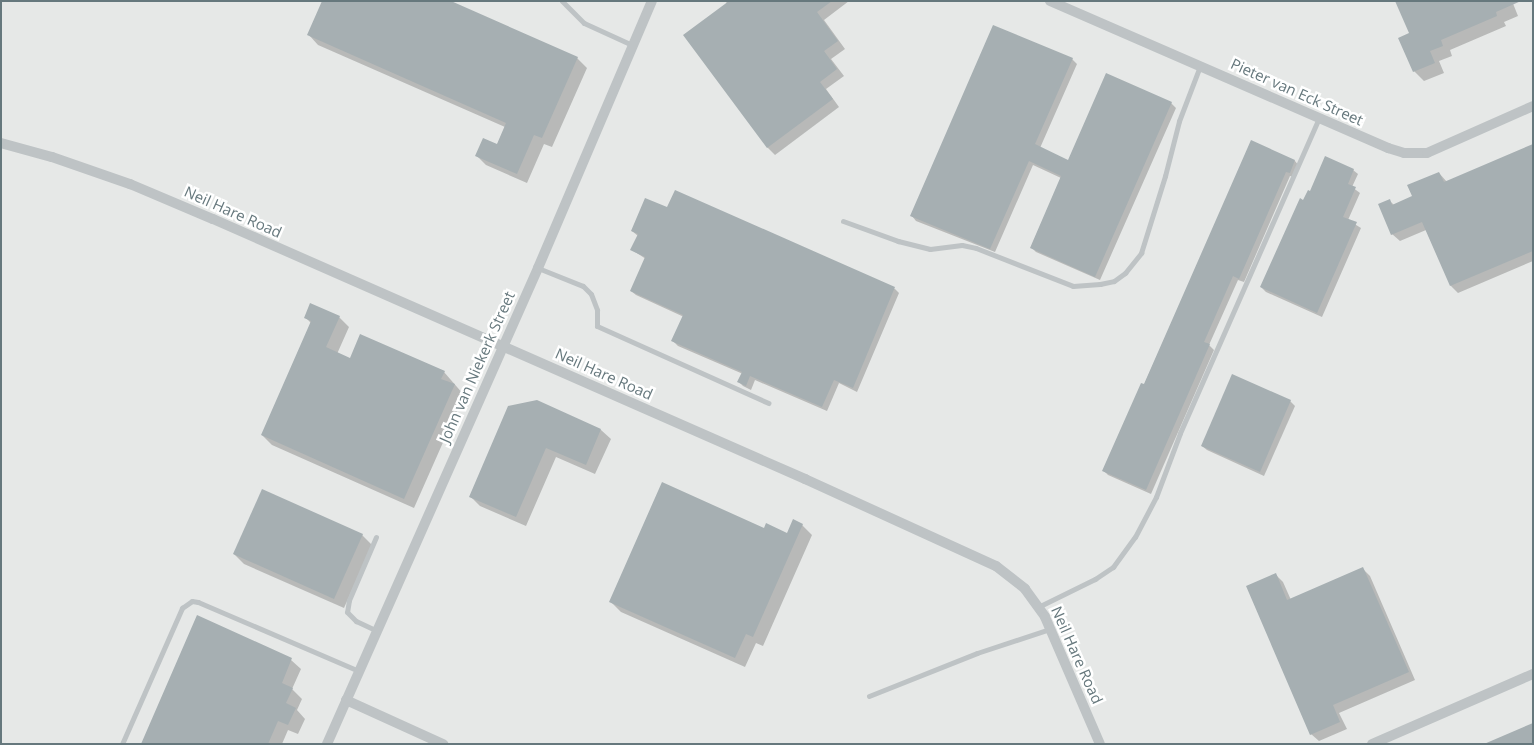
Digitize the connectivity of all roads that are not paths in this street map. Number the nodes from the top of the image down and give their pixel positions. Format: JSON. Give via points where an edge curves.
{"nodes":[{"id":1,"x":562,"y":1,"type":"edge"},
{"id":2,"x":652,"y":1,"type":"edge"},
{"id":3,"x":1050,"y":1,"type":"edge"},
{"id":4,"x":632,"y":45,"type":"junction"},
{"id":5,"x":1200,"y":66,"type":"junction"},
{"id":6,"x":1533,"y":106,"type":"edge"},
{"id":7,"x":1319,"y":118,"type":"junction"},
{"id":8,"x":1,"y":143,"type":"edge"},
{"id":9,"x":843,"y":221,"type":"dead end"},
{"id":10,"x":538,"y":268,"type":"junction"},
{"id":11,"x":502,"y":347,"type":"junction"},
{"id":12,"x":768,"y":403,"type":"dead end"},
{"id":13,"x":376,"y":537,"type":"dead end"},
{"id":14,"x":1038,"y":607,"type":"junction"},
{"id":15,"x":1050,"y":629,"type":"junction"},
{"id":16,"x":377,"y":631,"type":"junction"},
{"id":17,"x":359,"y":671,"type":"junction"},
{"id":18,"x":1533,"y":674,"type":"edge"},
{"id":19,"x":869,"y":696,"type":"dead end"},
{"id":20,"x":346,"y":700,"type":"junction"},
{"id":21,"x":122,"y":744,"type":"edge"},
{"id":22,"x":327,"y":744,"type":"edge"},
{"id":23,"x":443,"y":744,"type":"edge"},
{"id":24,"x":1100,"y":744,"type":"edge"},
{"id":25,"x":1372,"y":744,"type":"edge"}],
"edges":[{"from":1,"to":4,"type":"lane","via":[[584,23]]},
{"from":2,"to":4,"type":"street","name":"John van Niekerk Street"},
{"from":3,"to":5,"type":"street","name":"Pieter van Eck Street"},
{"from":4,"to":10,"type":"street","name":"John van Niekerk Street"},
{"from":5,"to":7,"type":"street","name":"Pieter van Eck Street"},
{"from":5,"to":9,"type":"lane","via":[[1178,121],[1141,253],[1126,273],[1114,281],[1073,286],[976,248],[962,245],[930,249],[898,242]]},
{"from":6,"to":7,"type":"street","name":"Pieter van Eck Street","via":[[1443,146],[1416,154],[1388,148]]},
{"from":7,"to":14,"type":"lane","via":[[1180,432],[1156,497],[1135,537],[1113,566],[1096,579]]},
{"from":8,"to":11,"type":"street","name":"Neil Hare Road","via":[[130,184]]},
{"from":10,"to":11,"type":"street","name":"John van Niekerk Street"},
{"from":10,"to":12,"type":"lane","via":[[583,286],[591,294],[597,310],[597,326]]},
{"from":11,"to":14,"type":"street","name":"Neil Hare Road","via":[[996,566],[1025,589]]},
{"from":11,"to":16,"type":"street","name":"John van Niekerk Street"},
{"from":13,"to":16,"type":"lane","via":[[347,612],[356,621]]},
{"from":14,"to":15,"type":"street","name":"Neil Hare Road"},
{"from":15,"to":19,"type":"lane","via":[[977,653]]},
{"from":15,"to":24,"type":"street","name":"Neil Hare Road"},
{"from":16,"to":17,"type":"street","name":"John van Niekerk Street"},
{"from":17,"to":20,"type":"street","name":"John van Niekerk Street"},
{"from":17,"to":21,"type":"lane","via":[[192,602],[182,608]]},
{"from":18,"to":25,"type":"street"},
{"from":20,"to":22,"type":"street","name":"John van Niekerk Street"},
{"from":20,"to":23,"type":"street"}]}
